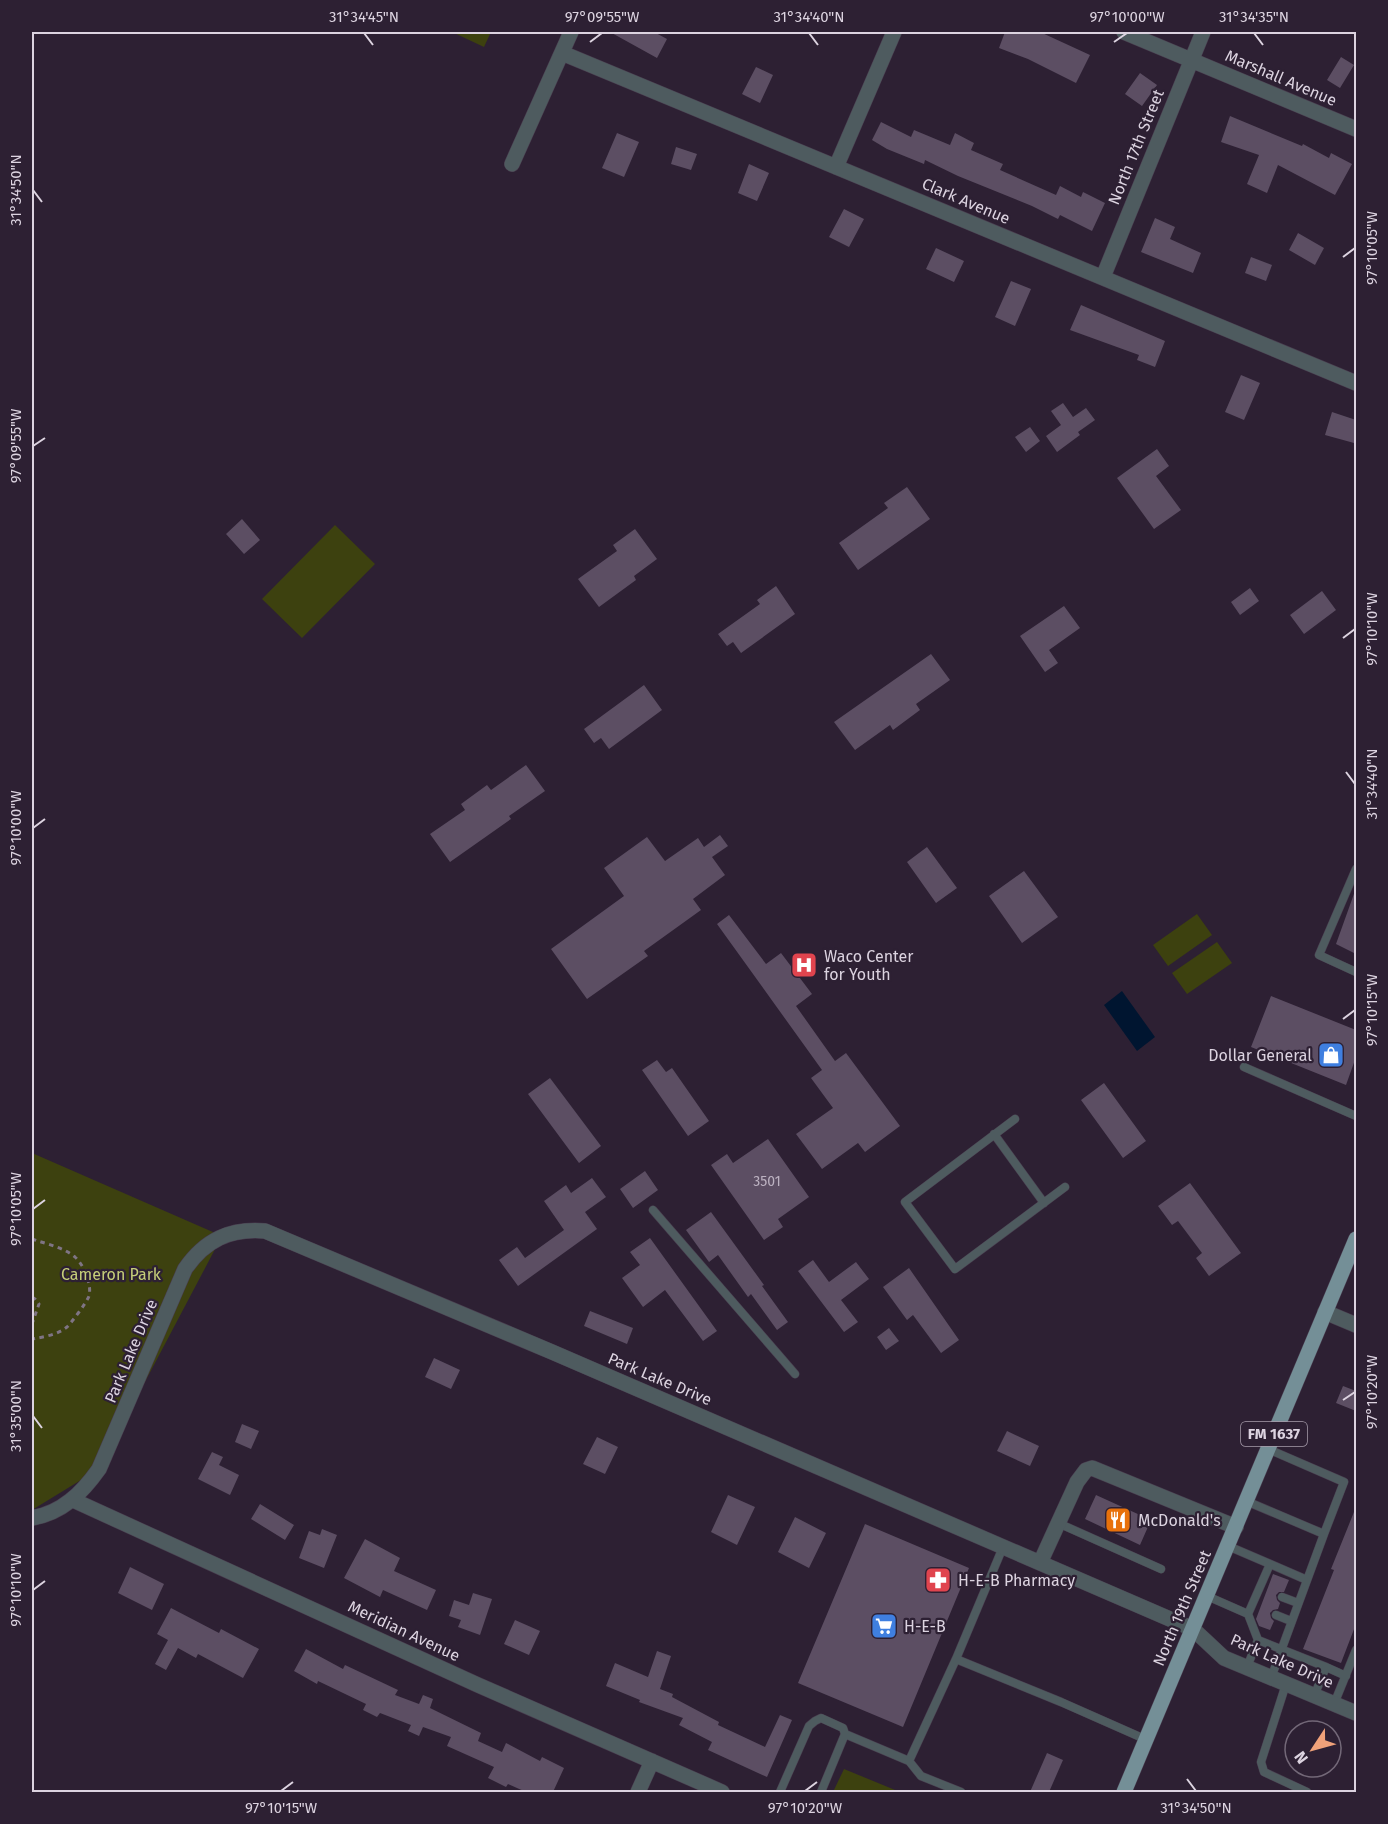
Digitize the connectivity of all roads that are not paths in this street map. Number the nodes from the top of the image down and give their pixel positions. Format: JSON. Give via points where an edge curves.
{"nodes":[{"id":1,"x":571,"y":32,"type":"edge"},
{"id":2,"x":894,"y":32,"type":"edge"},
{"id":3,"x":1124,"y":32,"type":"edge"},
{"id":4,"x":1203,"y":32,"type":"edge"},
{"id":5,"x":562,"y":53,"type":"junction"},
{"id":6,"x":1191,"y":60,"type":"junction"},
{"id":7,"x":1356,"y":129,"type":"edge"},
{"id":8,"x":512,"y":164,"type":"dead end"},
{"id":9,"x":836,"y":167,"type":"junction"},
{"id":10,"x":1103,"y":277,"type":"junction"},
{"id":11,"x":1356,"y":383,"type":"edge"},
{"id":12,"x":1356,"y":869,"type":"edge"},
{"id":13,"x":1356,"y":972,"type":"edge"},
{"id":14,"x":1244,"y":1067,"type":"dead end"},
{"id":15,"x":1356,"y":1116,"type":"edge"},
{"id":16,"x":1015,"y":1119,"type":"dead end"},
{"id":17,"x":994,"y":1134,"type":"junction"},
{"id":18,"x":1065,"y":1188,"type":"dead end"},
{"id":19,"x":1044,"y":1203,"type":"junction"},
{"id":20,"x":653,"y":1210,"type":"dead end"},
{"id":21,"x":1356,"y":1239,"type":"edge"},
{"id":22,"x":1325,"y":1312,"type":"junction"},
{"id":23,"x":1356,"y":1325,"type":"edge"},
{"id":24,"x":795,"y":1374,"type":"dead end"},
{"id":25,"x":1268,"y":1449,"type":"junction"},
{"id":26,"x":73,"y":1500,"type":"junction"},
{"id":27,"x":1246,"y":1501,"type":"junction"},
{"id":28,"x":32,"y":1518,"type":"edge"},
{"id":29,"x":1058,"y":1523,"type":"junction"},
{"id":30,"x":1236,"y":1527,"type":"junction"},
{"id":31,"x":1324,"y":1534,"type":"junction"},
{"id":32,"x":1228,"y":1546,"type":"junction"},
{"id":33,"x":1003,"y":1547,"type":"junction"},
{"id":34,"x":1040,"y":1563,"type":"junction"},
{"id":35,"x":1270,"y":1564,"type":"junction"},
{"id":36,"x":1161,"y":1569,"type":"dead end"},
{"id":37,"x":1307,"y":1580,"type":"junction"},
{"id":38,"x":1207,"y":1596,"type":"junction"},
{"id":39,"x":1282,"y":1597,"type":"dead end"},
{"id":40,"x":1298,"y":1604,"type":"junction"},
{"id":41,"x":1248,"y":1614,"type":"junction"},
{"id":42,"x":1276,"y":1615,"type":"dead end"},
{"id":43,"x":1291,"y":1621,"type":"junction"},
{"id":44,"x":1193,"y":1629,"type":"junction"},
{"id":45,"x":1258,"y":1640,"type":"junction"},
{"id":46,"x":1281,"y":1649,"type":"junction"},
{"id":47,"x":1356,"y":1650,"type":"edge"},
{"id":48,"x":956,"y":1659,"type":"junction"},
{"id":49,"x":1247,"y":1667,"type":"junction"},
{"id":50,"x":1326,"y":1667,"type":"junction"},
{"id":51,"x":1346,"y":1676,"type":"junction"},
{"id":52,"x":1271,"y":1678,"type":"junction"},
{"id":53,"x":1286,"y":1684,"type":"junction"},
{"id":54,"x":1314,"y":1696,"type":"junction"},
{"id":55,"x":1334,"y":1704,"type":"junction"},
{"id":56,"x":1356,"y":1713,"type":"edge"},
{"id":57,"x":845,"y":1734,"type":"junction"},
{"id":58,"x":1146,"y":1740,"type":"junction"},
{"id":59,"x":652,"y":1761,"type":"junction"},
{"id":60,"x":909,"y":1761,"type":"junction"},
{"id":61,"x":638,"y":1792,"type":"edge"},
{"id":62,"x":722,"y":1792,"type":"edge"},
{"id":63,"x":780,"y":1792,"type":"edge"},
{"id":64,"x":821,"y":1792,"type":"edge"},
{"id":65,"x":961,"y":1792,"type":"edge"},
{"id":66,"x":1124,"y":1792,"type":"edge"},
{"id":67,"x":1307,"y":1792,"type":"edge"}],
"edges":[{"from":1,"to":5,"type":"street"},
{"from":2,"to":9,"type":"street"},
{"from":3,"to":6,"type":"street","name":"Marshall Avenue"},
{"from":4,"to":6,"type":"street","name":"North 17th Street"},
{"from":5,"to":8,"type":"street"},
{"from":5,"to":9,"type":"street","name":"Clark Avenue"},
{"from":6,"to":7,"type":"street","name":"Marshall Avenue"},
{"from":6,"to":10,"type":"street","name":"North 17th Street"},
{"from":9,"to":10,"type":"street","name":"Clark Avenue"},
{"from":10,"to":11,"type":"street","name":"Clark Avenue"},
{"from":12,"to":13,"type":"lane","via":[[1319,955]]},
{"from":14,"to":15,"type":"lane"},
{"from":16,"to":17,"type":"lane"},
{"from":17,"to":19,"type":"lane"},
{"from":17,"to":19,"type":"lane","via":[[905,1202],[955,1269]]},
{"from":18,"to":19,"type":"lane"},
{"from":20,"to":24,"type":"lane"},
{"from":21,"to":22,"type":"main road","name":"North 19th Street","number":"FM 1637"},
{"from":22,"to":23,"type":"street"},
{"from":22,"to":25,"type":"main road","name":"North 19th Street","number":"FM 1637"},
{"from":25,"to":27,"type":"main road","name":"North 19th Street","number":"FM 1637"},
{"from":25,"to":31,"type":"lane","via":[[1344,1482]]},
{"from":26,"to":28,"type":"street"},
{"from":26,"to":33,"type":"street","name":"Park Lake Drive","via":[[99,1469],[185,1269],[208,1244],[222,1236],[250,1230],[291,1241]]},
{"from":26,"to":59,"type":"street","name":"Meridian Avenue"},
{"from":27,"to":30,"type":"main road","name":"North 19th Street","number":"FM 1637"},
{"from":27,"to":31,"type":"lane"},
{"from":29,"to":30,"type":"street","via":[[1077,1482],[1092,1468]]},
{"from":29,"to":34,"type":"street"},
{"from":29,"to":36,"type":"lane"},
{"from":30,"to":32,"type":"main road","name":"North 19th Street","number":"FM 1637"},
{"from":31,"to":37,"type":"lane"},
{"from":32,"to":35,"type":"lane"},
{"from":32,"to":38,"type":"main road","name":"North 19th Street","number":"FM 1637"},
{"from":33,"to":34,"type":"street","name":"Park Lake Drive"},
{"from":33,"to":48,"type":"lane"},
{"from":34,"to":44,"type":"street","name":"Park Lake Drive"},
{"from":35,"to":37,"type":"lane"},
{"from":35,"to":41,"type":"lane","via":[[1256,1606]]},
{"from":37,"to":40,"type":"lane"},
{"from":38,"to":41,"type":"lane"},
{"from":38,"to":44,"type":"main road","name":"North 19th Street","number":"FM 1637"},
{"from":39,"to":40,"type":"lane"},
{"from":40,"to":43,"type":"lane"},
{"from":41,"to":45,"type":"lane"},
{"from":42,"to":43,"type":"lane"},
{"from":43,"to":46,"type":"lane"},
{"from":44,"to":49,"type":"street","name":"Park Lake Drive","via":[[1224,1658]]},
{"from":44,"to":58,"type":"main road","name":"North 19th Street","number":"FM 1637"},
{"from":45,"to":46,"type":"lane"},
{"from":45,"to":49,"type":"lane"},
{"from":46,"to":50,"type":"lane"},
{"from":46,"to":52,"type":"lane"},
{"from":47,"to":51,"type":"lane"},
{"from":48,"to":58,"type":"lane"},
{"from":48,"to":60,"type":"lane"},
{"from":49,"to":52,"type":"street","name":"Park Lake Drive"},
{"from":50,"to":51,"type":"lane"},
{"from":50,"to":54,"type":"lane"},
{"from":51,"to":55,"type":"lane"},
{"from":52,"to":53,"type":"street","name":"Park Lake Drive"},
{"from":53,"to":54,"type":"street","name":"Park Lake Drive"},
{"from":53,"to":67,"type":"lane","via":[[1261,1762],[1264,1772]]},
{"from":54,"to":55,"type":"street","name":"Park Lake Drive"},
{"from":55,"to":56,"type":"street","name":"Park Lake Drive"},
{"from":57,"to":60,"type":"lane"},
{"from":57,"to":63,"type":"lane","via":[[843,1728],[821,1718],[814,1720]]},
{"from":57,"to":64,"type":"lane"},
{"from":58,"to":66,"type":"main road","name":"North 19th Street","number":"FM 1637"},
{"from":59,"to":61,"type":"street"},
{"from":59,"to":62,"type":"street","name":"Meridian Avenue"},
{"from":60,"to":65,"type":"lane","via":[[921,1776]]}]}
